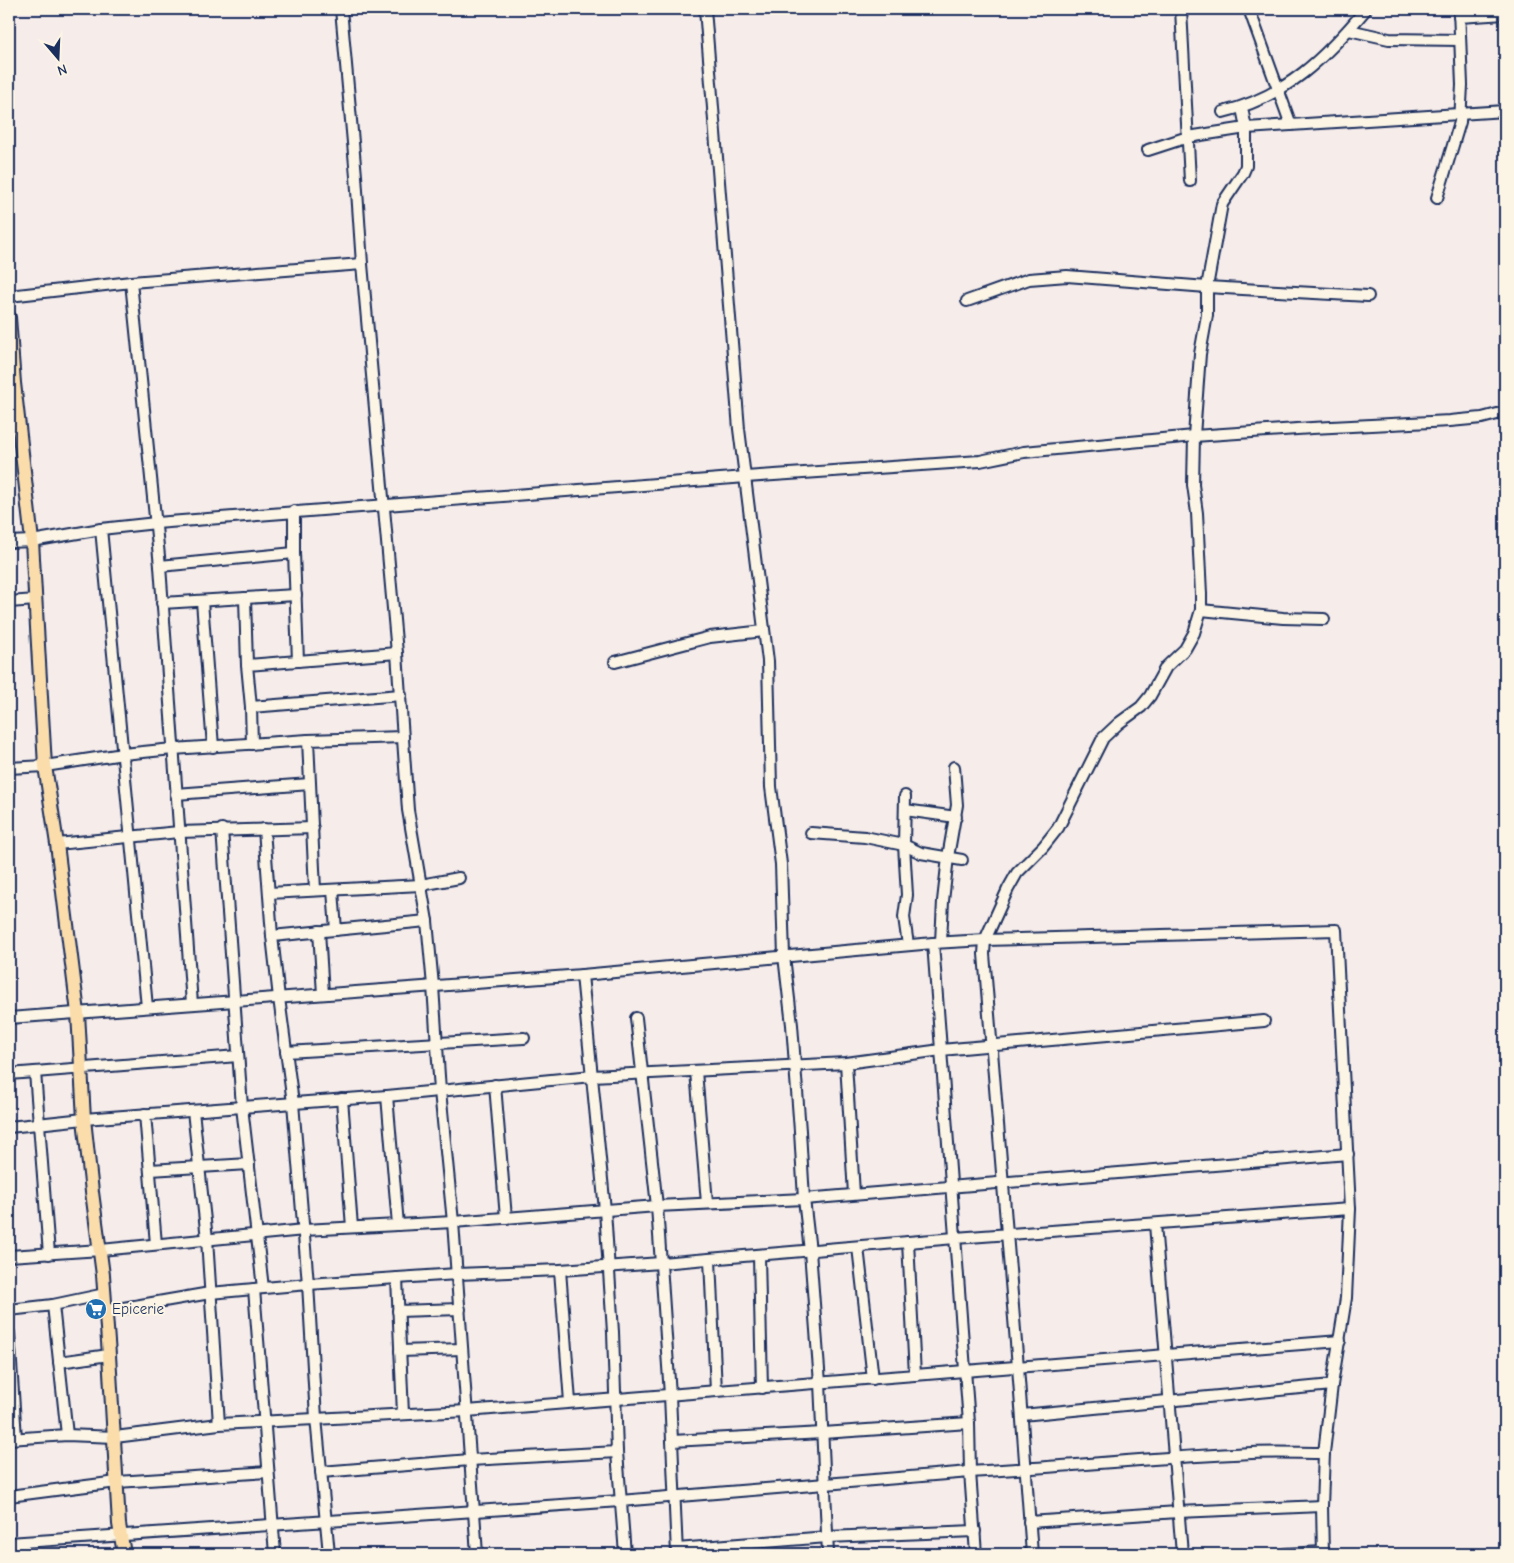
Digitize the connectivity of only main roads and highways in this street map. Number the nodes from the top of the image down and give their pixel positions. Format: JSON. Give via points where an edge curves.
{"nodes":[{"id":1,"x":9,"y":317,"type":"edge"},
{"id":2,"x":11,"y":383,"type":"edge"},
{"id":3,"x":124,"y":1554,"type":"edge"}],
"edges":[{"from":1,"to":2,"type":"main road"},
{"from":2,"to":3,"type":"main road","via":[[32,541],[45,766],[78,1013],[84,1119],[101,1250]]}]}
